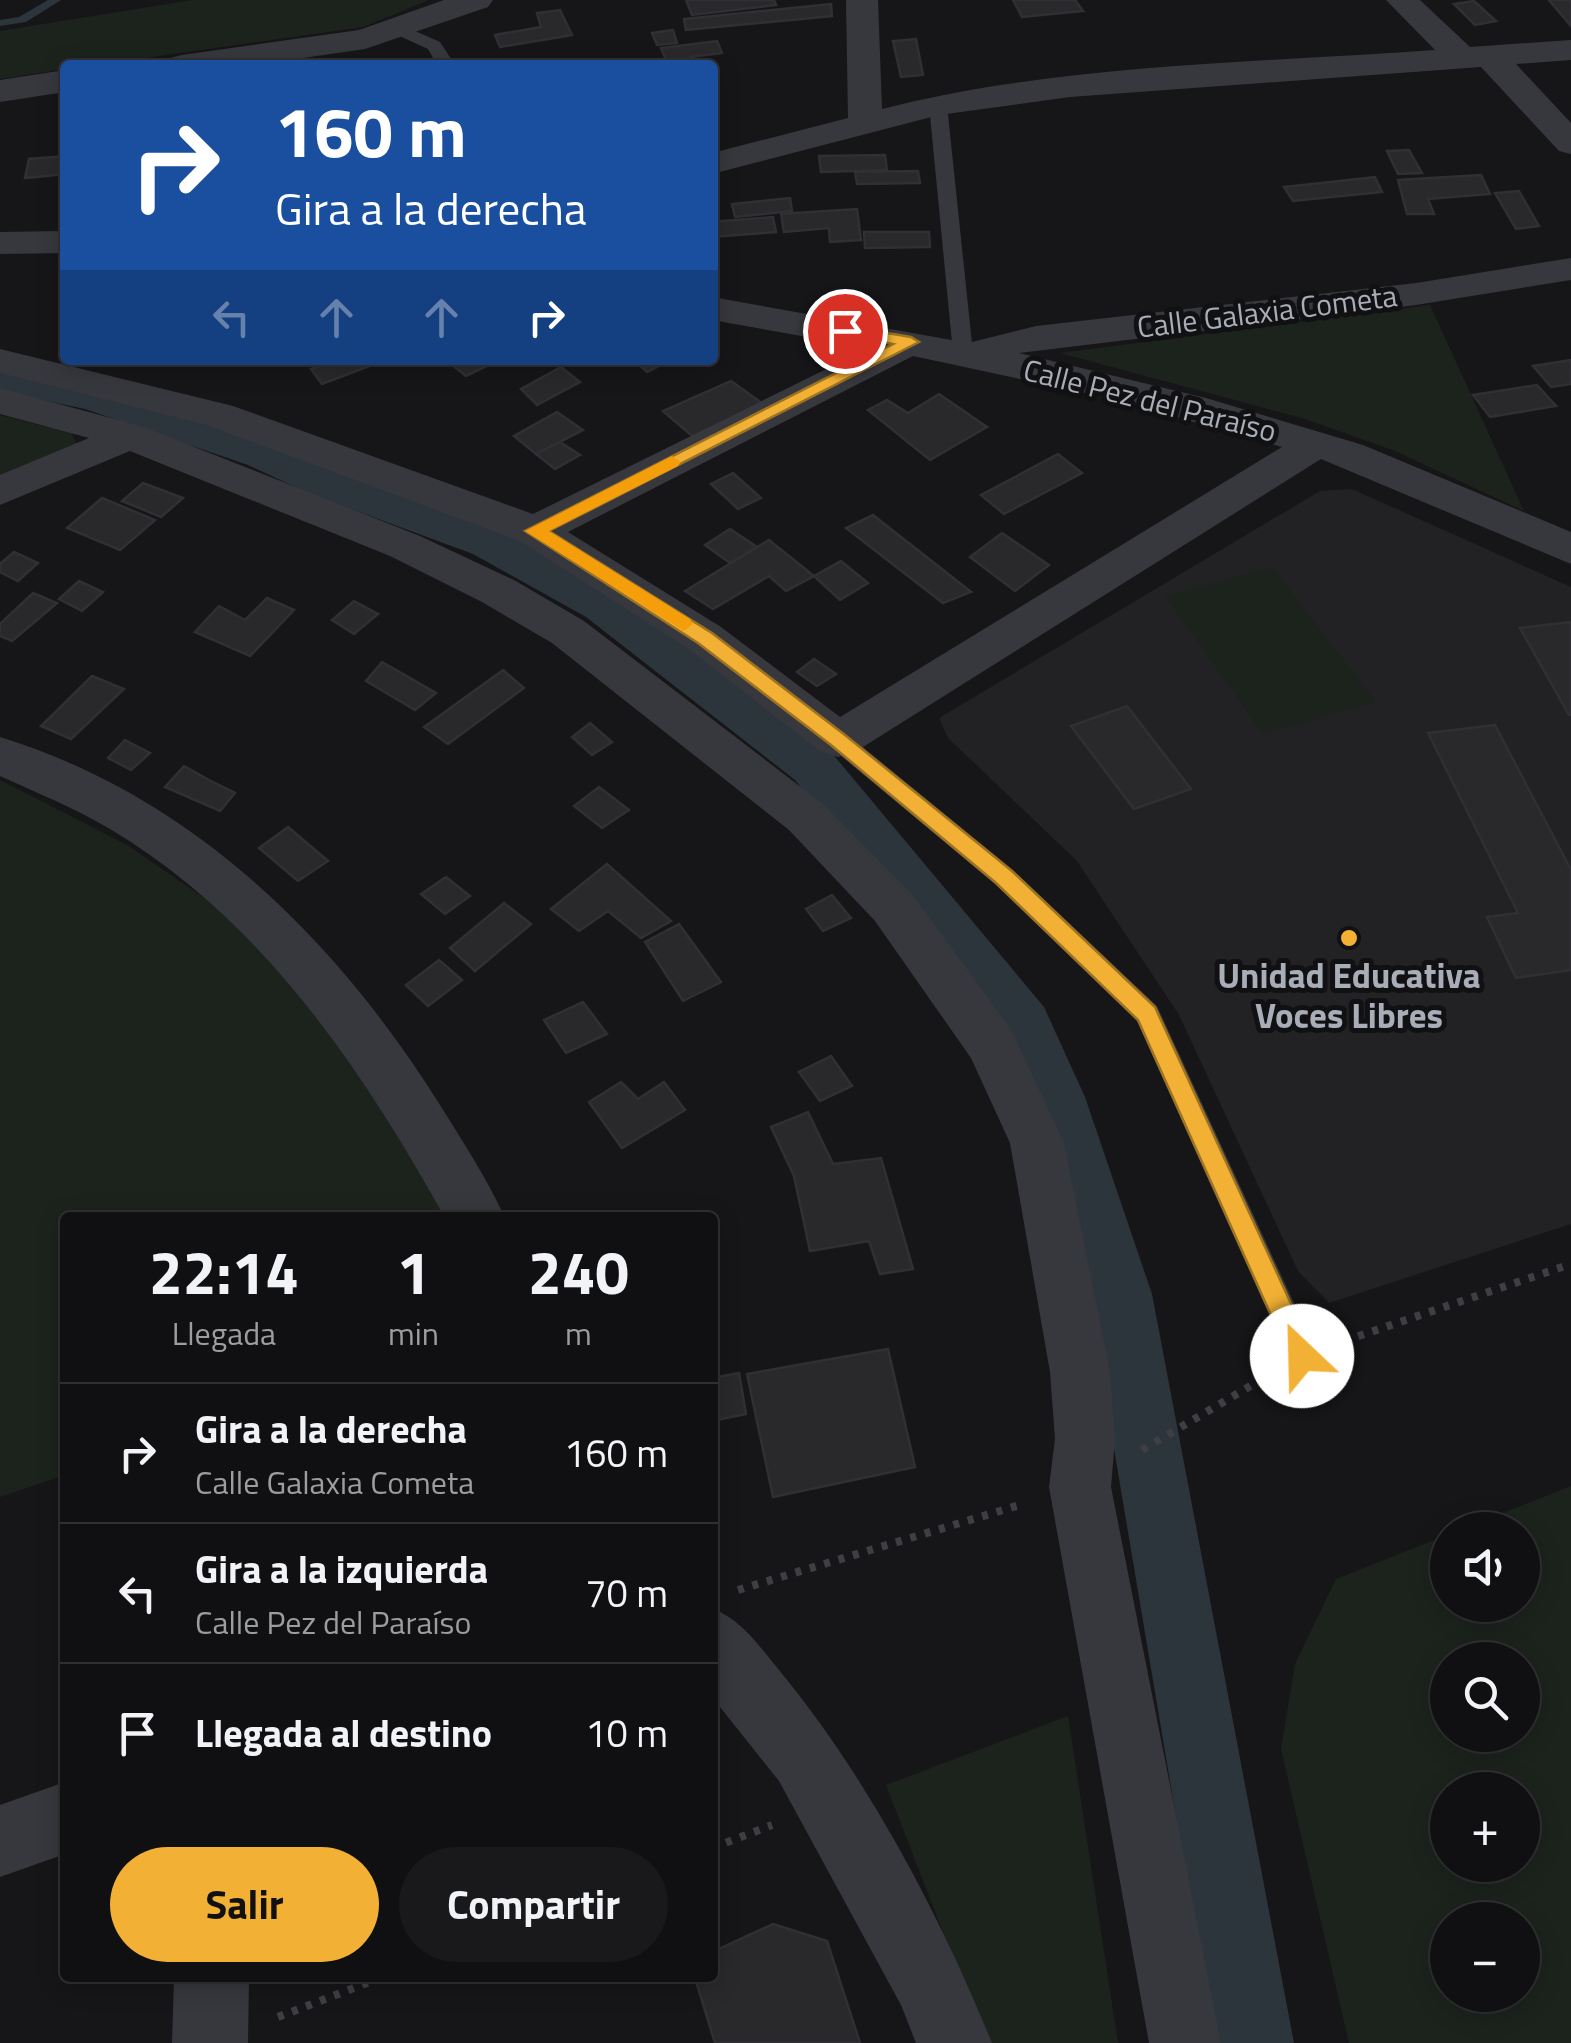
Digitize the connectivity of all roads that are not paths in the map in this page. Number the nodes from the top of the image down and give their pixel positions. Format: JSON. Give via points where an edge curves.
{"nodes":[{"id":1,"x":476,"y":0,"type":"edge"},
{"id":2,"x":862,"y":0,"type":"edge"},
{"id":3,"x":1402,"y":0,"type":"edge"},
{"id":4,"x":399,"y":29,"type":"junction"},
{"id":5,"x":1571,"y":50,"type":"edge"},
{"id":6,"x":1476,"y":57,"type":"junction"},
{"id":7,"x":217,"y":60,"type":"edge"},
{"id":8,"x":445,"y":60,"type":"edge"},
{"id":9,"x":60,"y":83,"type":"edge"},
{"id":10,"x":0,"y":90,"type":"edge"},
{"id":11,"x":938,"y":105,"type":"junction"},
{"id":12,"x":865,"y":125,"type":"junction"},
{"id":13,"x":1571,"y":144,"type":"edge"},
{"id":14,"x":718,"y":162,"type":"edge"},
{"id":15,"x":60,"y":242,"type":"edge"},
{"id":16,"x":0,"y":243,"type":"edge"},
{"id":17,"x":1571,"y":270,"type":"edge"},
{"id":18,"x":718,"y":309,"type":"edge"},
{"id":19,"x":911,"y":342,"type":"junction"},
{"id":20,"x":964,"y":353,"type":"junction"},
{"id":21,"x":0,"y":360,"type":"edge"},
{"id":22,"x":0,"y":401,"type":"edge"},
{"id":23,"x":130,"y":436,"type":"junction"},
{"id":24,"x":1316,"y":444,"type":"junction"},
{"id":25,"x":0,"y":490,"type":"edge"},
{"id":26,"x":534,"y":531,"type":"junction"},
{"id":27,"x":1571,"y":549,"type":"edge"},
{"id":28,"x":838,"y":740,"type":"junction"},
{"id":29,"x":0,"y":754,"type":"edge"},
{"id":30,"x":473,"y":1212,"type":"edge"},
{"id":31,"x":1302,"y":1356,"type":"dead end"},
{"id":32,"x":718,"y":1650,"type":"edge"},
{"id":33,"x":60,"y":1820,"type":"edge"},
{"id":34,"x":0,"y":1841,"type":"edge"},
{"id":35,"x":954,"y":2043,"type":"edge"},
{"id":36,"x":1185,"y":2043,"type":"edge"}],
"edges":[{"from":1,"to":4,"type":"street"},
{"from":2,"to":12,"type":"street"},
{"from":3,"to":6,"type":"street"},
{"from":4,"to":7,"type":"street"},
{"from":4,"to":8,"type":"lane","via":[[428,40]]},
{"from":5,"to":6,"type":"street"},
{"from":6,"to":11,"type":"street","via":[[1070,87]]},
{"from":6,"to":13,"type":"street"},
{"from":9,"to":10,"type":"street"},
{"from":11,"to":12,"type":"street"},
{"from":11,"to":20,"type":"lane"},
{"from":12,"to":14,"type":"street"},
{"from":15,"to":16,"type":"street"},
{"from":17,"to":20,"type":"street","name":"Calle Galaxia Cometa","via":[[1036,338]]},
{"from":18,"to":19,"type":"street","name":"Calle Pez del Paraíso"},
{"from":19,"to":20,"type":"street","name":"Calle Pez del Paraíso"},
{"from":19,"to":26,"type":"street"},
{"from":20,"to":24,"type":"street","name":"Calle Pez del Paraíso"},
{"from":21,"to":26,"type":"street","via":[[220,415]]},
{"from":22,"to":23,"type":"street"},
{"from":23,"to":25,"type":"street"},
{"from":23,"to":36,"type":"street","via":[[406,546],[568,632],[806,817],[893,907],[992,1045],[1037,1143],[1080,1372],[1080,1487]]},
{"from":24,"to":27,"type":"street","name":"Calle Pez del Paraíso"},
{"from":24,"to":28,"type":"street"},
{"from":26,"to":28,"type":"street","via":[[705,638]]},
{"from":28,"to":31,"type":"lane","via":[[1004,877],[1146,1014]]},
{"from":29,"to":30,"type":"street","via":[[130,817],[229,886],[289,943],[364,1036],[432,1136]]},
{"from":32,"to":35,"type":"street","via":[[813,1771],[930,1983]]},
{"from":33,"to":34,"type":"street"}]}
